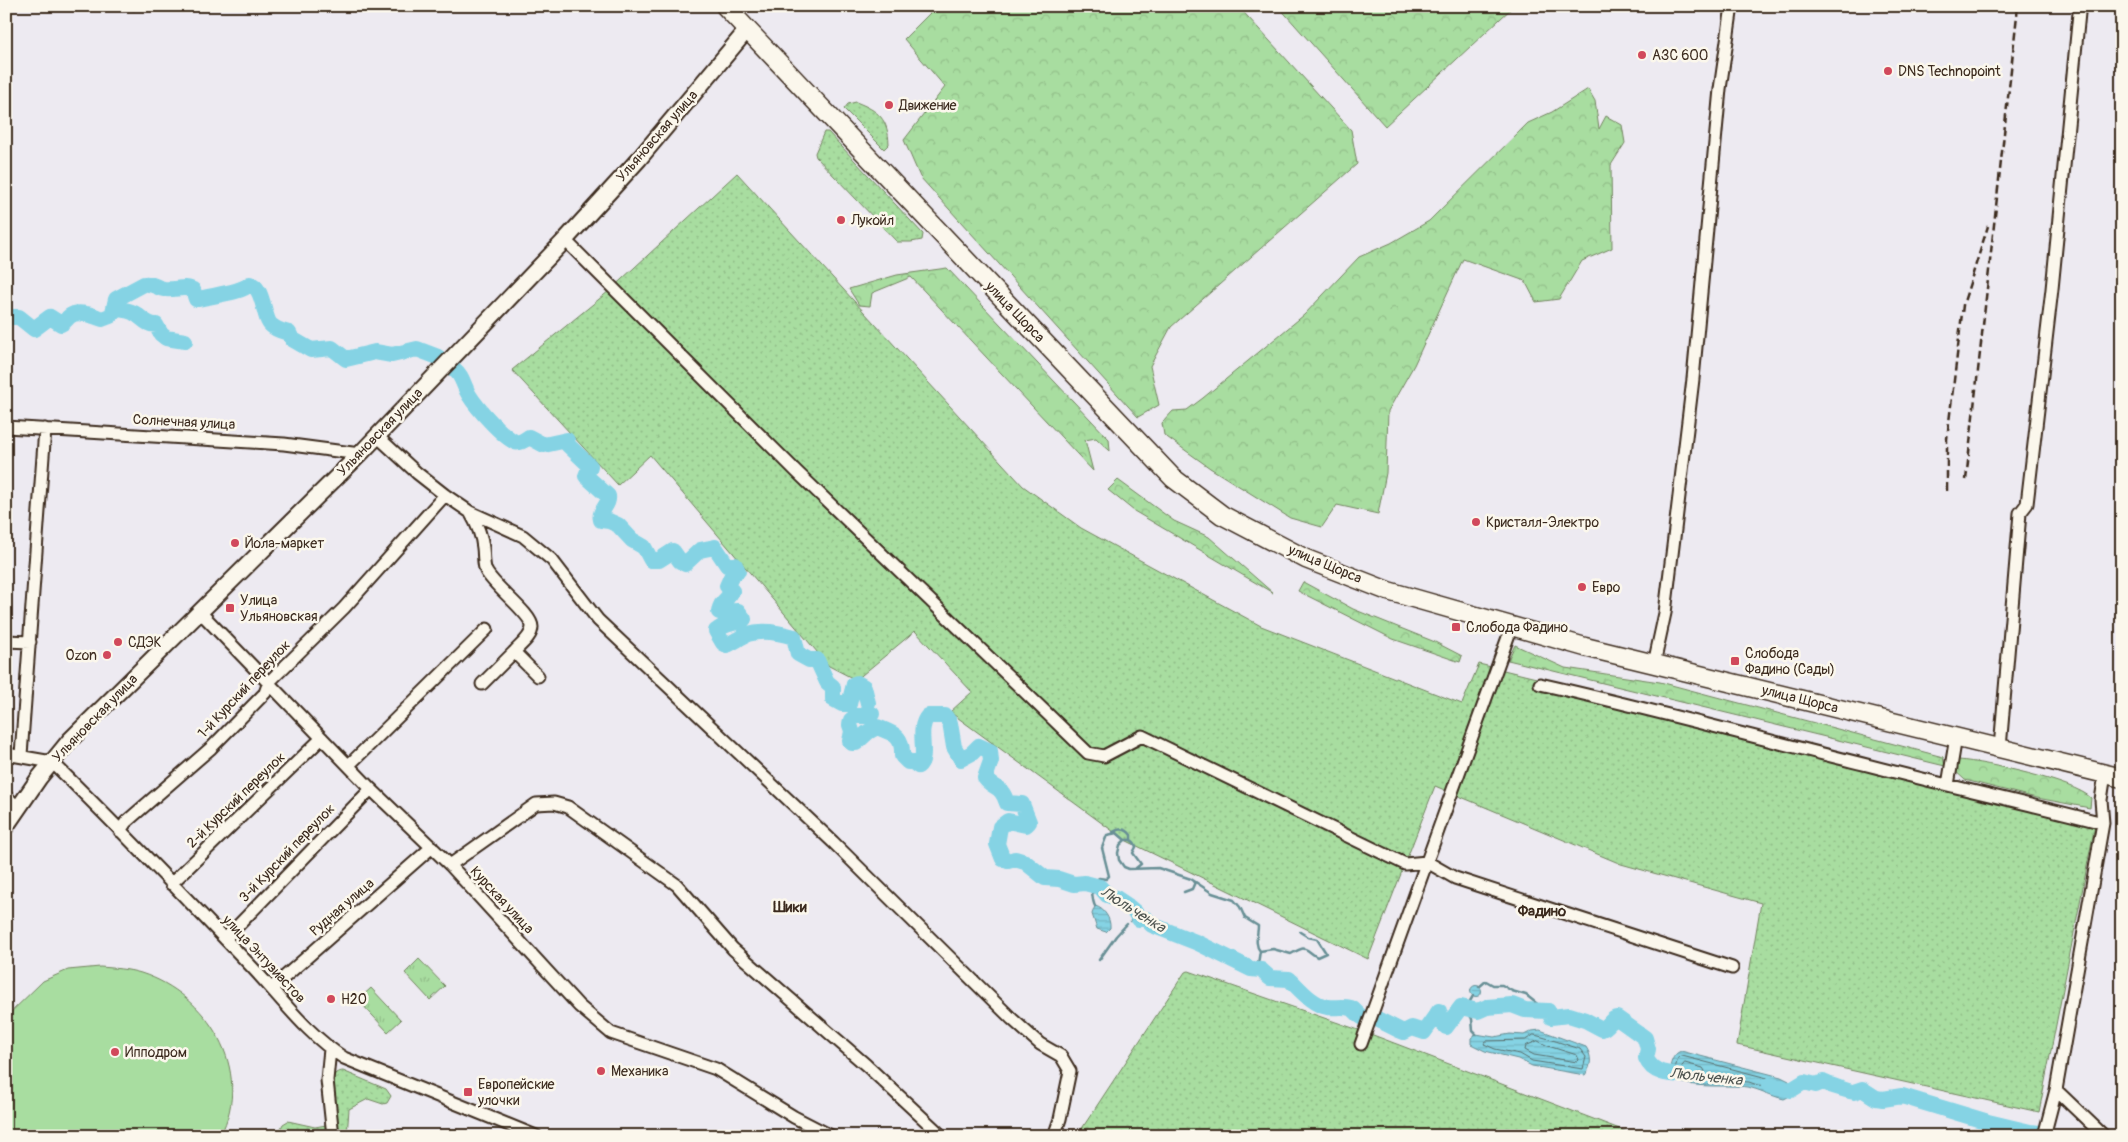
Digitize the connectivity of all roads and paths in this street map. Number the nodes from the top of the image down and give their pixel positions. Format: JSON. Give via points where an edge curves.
{"nodes":[{"id":1,"x":725,"y":6,"type":"edge"},
{"id":2,"x":1732,"y":6,"type":"edge"},
{"id":3,"x":2079,"y":14,"type":"dead end"},
{"id":4,"x":747,"y":30,"type":"junction"},
{"id":5,"x":565,"y":240,"type":"junction"},
{"id":6,"x":6,"y":427,"type":"edge"},
{"id":7,"x":45,"y":429,"type":"junction"},
{"id":8,"x":377,"y":436,"type":"junction"},
{"id":9,"x":360,"y":454,"type":"junction"},
{"id":10,"x":445,"y":496,"type":"junction"},
{"id":11,"x":470,"y":512,"type":"junction"},
{"id":12,"x":201,"y":613,"type":"junction"},
{"id":13,"x":1512,"y":626,"type":"junction"},
{"id":14,"x":487,"y":629,"type":"dead end"},
{"id":15,"x":6,"y":641,"type":"edge"},
{"id":16,"x":30,"y":642,"type":"junction"},
{"id":17,"x":514,"y":652,"type":"junction"},
{"id":18,"x":1654,"y":664,"type":"junction"},
{"id":19,"x":538,"y":676,"type":"dead end"},
{"id":20,"x":269,"y":682,"type":"junction"},
{"id":21,"x":482,"y":684,"type":"dead end"},
{"id":22,"x":1540,"y":684,"type":"dead end"},
{"id":23,"x":1956,"y":737,"type":"junction"},
{"id":24,"x":322,"y":738,"type":"junction"},
{"id":25,"x":2000,"y":748,"type":"junction"},
{"id":26,"x":6,"y":754,"type":"edge"},
{"id":27,"x":21,"y":755,"type":"junction"},
{"id":28,"x":52,"y":762,"type":"junction"},
{"id":29,"x":348,"y":765,"type":"junction"},
{"id":30,"x":2113,"y":776,"type":"edge"},
{"id":31,"x":1948,"y":786,"type":"junction"},
{"id":32,"x":371,"y":788,"type":"junction"},
{"id":33,"x":6,"y":796,"type":"edge"},
{"id":34,"x":18,"y":808,"type":"junction"},
{"id":35,"x":2103,"y":823,"type":"junction"},
{"id":36,"x":6,"y":826,"type":"edge"},
{"id":37,"x":120,"y":831,"type":"junction"},
{"id":38,"x":432,"y":847,"type":"junction"},
{"id":39,"x":1427,"y":862,"type":"junction"},
{"id":40,"x":450,"y":865,"type":"junction"},
{"id":41,"x":171,"y":884,"type":"junction"},
{"id":42,"x":225,"y":939,"type":"junction"},
{"id":43,"x":1732,"y":968,"type":"dead end"},
{"id":44,"x":272,"y":988,"type":"junction"},
{"id":45,"x":1361,"y":1044,"type":"dead end"},
{"id":46,"x":330,"y":1049,"type":"junction"},
{"id":47,"x":2056,"y":1090,"type":"junction"},
{"id":48,"x":333,"y":1136,"type":"edge"},
{"id":49,"x":536,"y":1136,"type":"edge"},
{"id":50,"x":831,"y":1136,"type":"edge"},
{"id":51,"x":942,"y":1136,"type":"edge"},
{"id":52,"x":1054,"y":1136,"type":"edge"},
{"id":53,"x":2044,"y":1136,"type":"edge"},
{"id":54,"x":2104,"y":1136,"type":"edge"}],
"edges":[{"from":1,"to":4,"type":"main road","name":"улица Щорса"},
{"from":2,"to":18,"type":"street","via":[[1720,89],[1693,385],[1665,613]]},
{"from":3,"to":25,"type":"street","via":[[2027,504],[2020,513]]},
{"from":4,"to":5,"type":"main road","name":"Ульяновская улица","via":[[639,159]]},
{"from":4,"to":13,"type":"main road","name":"улица Щорса","via":[[1173,478],[1222,515],[1306,559],[1388,591]]},
{"from":5,"to":8,"type":"main road","name":"Ульяновская улица"},
{"from":5,"to":39,"type":"street","via":[[798,472],[1088,752],[1104,756],[1142,736],[1405,864]]},
{"from":6,"to":7,"type":"street","name":"Солнечная улица"},
{"from":7,"to":9,"type":"street","name":"Солнечная улица","via":[[275,443]]},
{"from":7,"to":16,"type":"street"},
{"from":8,"to":9,"type":"main road","name":"Ульяновская улица"},
{"from":8,"to":10,"type":"street"},
{"from":9,"to":12,"type":"main road","name":"Ульяновская улица"},
{"from":10,"to":11,"type":"street"},
{"from":10,"to":20,"type":"street","name":"1-й Курский переулок","via":[[344,608]]},
{"from":11,"to":17,"type":"street","via":[[478,526],[485,570],[501,591],[528,616],[532,627],[530,635]]},
{"from":11,"to":52,"type":"street","via":[[523,536],[552,560],[598,620],[833,842],[1012,1019],[1040,1044],[1061,1056],[1070,1071]]},
{"from":12,"to":20,"type":"street","name":"Курская улица"},
{"from":12,"to":28,"type":"main road","name":"Ульяновская улица","via":[[70,740]]},
{"from":13,"to":18,"type":"main road","name":"улица Щорса"},
{"from":13,"to":39,"type":"street"},
{"from":14,"to":29,"type":"street"},
{"from":15,"to":16,"type":"street"},
{"from":16,"to":27,"type":"street"},
{"from":17,"to":19,"type":"street"},
{"from":17,"to":21,"type":"street"},
{"from":18,"to":23,"type":"main road","name":"улица Щорса"},
{"from":20,"to":24,"type":"street","name":"Курская улица"},
{"from":20,"to":37,"type":"street","name":"1-й Курский переулок","via":[[265,693],[232,727],[126,822]]},
{"from":22,"to":31,"type":"street"},
{"from":23,"to":25,"type":"main road","name":"улица Щорса"},
{"from":23,"to":31,"type":"street"},
{"from":24,"to":29,"type":"street","name":"Курская улица"},
{"from":24,"to":41,"type":"street","name":"2-й Курский переулок"},
{"from":25,"to":30,"type":"main road","name":"улица Щорса"},
{"from":26,"to":27,"type":"street"},
{"from":27,"to":28,"type":"street"},
{"from":28,"to":34,"type":"main road","name":"Ульяновская улица"},
{"from":28,"to":37,"type":"street","name":"улица Энтузиастов"},
{"from":29,"to":32,"type":"street","name":"Курская улица"},
{"from":30,"to":35,"type":"street","via":[[2101,800]]},
{"from":31,"to":35,"type":"street"},
{"from":32,"to":38,"type":"street","name":"Курская улица"},
{"from":32,"to":42,"type":"street","name":"3-й Курский переулок"},
{"from":33,"to":34,"type":"street"},
{"from":34,"to":36,"type":"main road","name":"Ульяновская улица"},
{"from":35,"to":47,"type":"street"},
{"from":37,"to":41,"type":"street","name":"улица Энтузиастов"},
{"from":38,"to":40,"type":"street","name":"Курская улица"},
{"from":38,"to":44,"type":"street","name":"Рудная улица"},
{"from":39,"to":43,"type":"street","via":[[1455,878]]},
{"from":39,"to":45,"type":"street"},
{"from":40,"to":50,"type":"street","name":"Курская улица","via":[[579,1006],[611,1033],[716,1069]]},
{"from":40,"to":51,"type":"street","via":[[536,804],[554,803],[568,807],[677,885],[733,949]]},
{"from":41,"to":42,"type":"street","name":"улица Энтузиастов"},
{"from":42,"to":44,"type":"street","name":"улица Энтузиастов"},
{"from":44,"to":46,"type":"street","name":"улица Энтузиастов","via":[[310,1033]]},
{"from":46,"to":48,"type":"street","via":[[327,1080]]},
{"from":46,"to":49,"type":"street","name":"улица Энтузиастов","via":[[344,1058]]},
{"from":47,"to":53,"type":"street"},
{"from":47,"to":54,"type":"street"}]}
